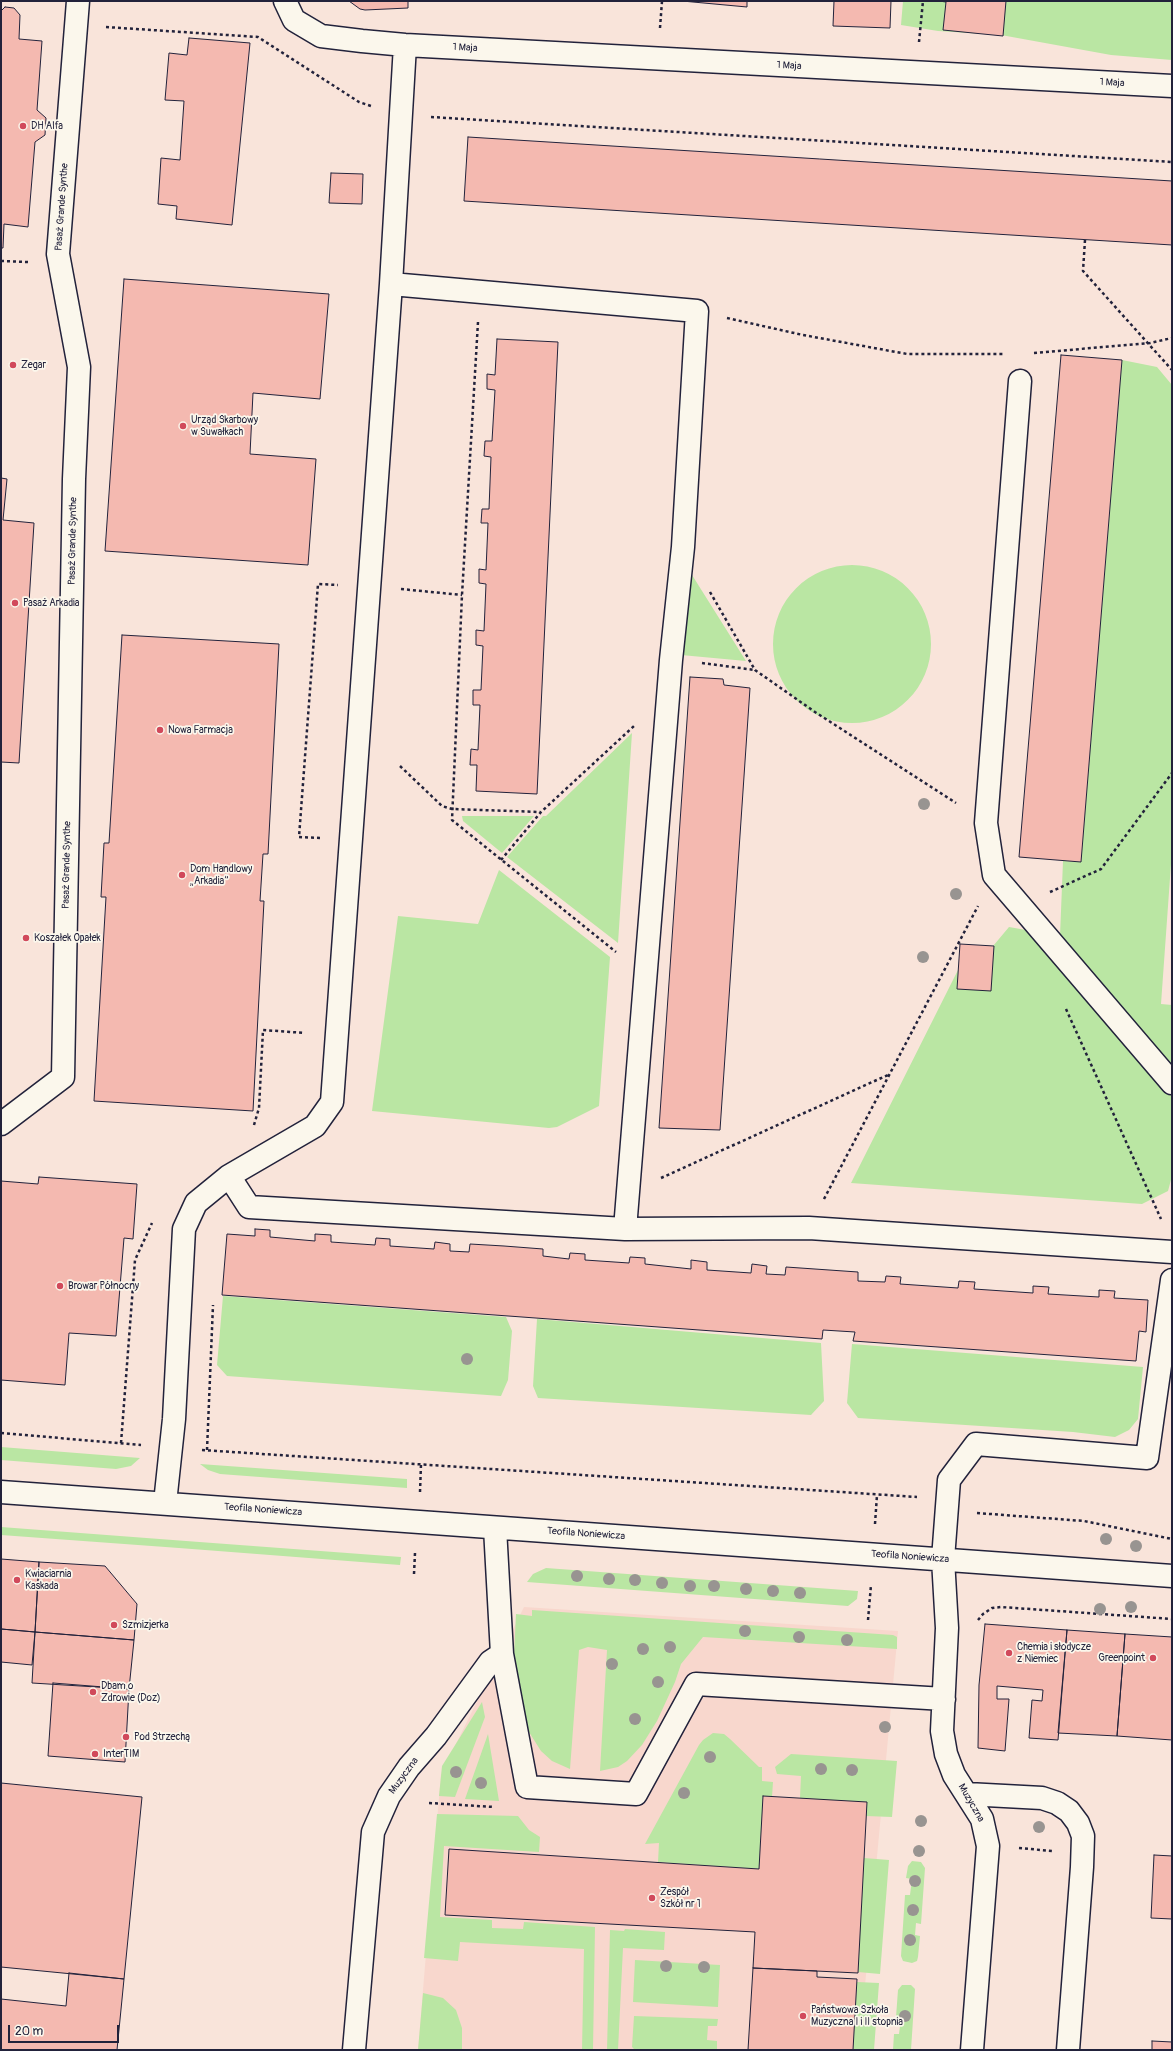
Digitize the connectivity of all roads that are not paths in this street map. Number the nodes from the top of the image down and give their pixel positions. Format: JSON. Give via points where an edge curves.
{"nodes":[{"id":1,"x":78,"y":1,"type":"edge"},
{"id":2,"x":285,"y":1,"type":"edge"},
{"id":3,"x":405,"y":45,"type":"junction"},
{"id":4,"x":1172,"y":86,"type":"edge"},
{"id":5,"x":391,"y":284,"type":"junction"},
{"id":6,"x":1020,"y":381,"type":"dead end"},
{"id":7,"x":1172,"y":1083,"type":"edge"},
{"id":8,"x":1,"y":1124,"type":"edge"},
{"id":9,"x":230,"y":1176,"type":"junction"},
{"id":10,"x":625,"y":1229,"type":"junction"},
{"id":11,"x":1172,"y":1252,"type":"edge"},
{"id":12,"x":1172,"y":1280,"type":"edge"},
{"id":13,"x":1,"y":1492,"type":"edge"},
{"id":14,"x":165,"y":1503,"type":"junction"},
{"id":15,"x":496,"y":1528,"type":"junction"},
{"id":16,"x":943,"y":1559,"type":"junction"},
{"id":17,"x":1172,"y":1576,"type":"edge"},
{"id":18,"x":502,"y":1654,"type":"junction"},
{"id":19,"x":944,"y":1699,"type":"junction"},
{"id":20,"x":967,"y":1794,"type":"junction"},
{"id":21,"x":354,"y":2050,"type":"edge"},
{"id":22,"x":972,"y":2050,"type":"edge"},
{"id":23,"x":1068,"y":2050,"type":"edge"}],
"edges":[{"from":1,"to":8,"type":"street","name":"Pasaż Grande Synthe","via":[[58,254],[79,367],[74,487],[64,1077]]},
{"from":2,"to":3,"type":"street","name":"1 Maja","via":[[294,20],[321,36]]},
{"from":3,"to":4,"type":"street","name":"1 Maja"},
{"from":3,"to":5,"type":"street"},
{"from":5,"to":9,"type":"street","via":[[332,1102],[315,1126]]},
{"from":5,"to":10,"type":"street","via":[[697,311],[683,547],[671,660]]},
{"from":6,"to":7,"type":"street","via":[[986,823],[994,875]]},
{"from":9,"to":10,"type":"street","via":[[249,1207]]},
{"from":9,"to":14,"type":"street","via":[[196,1203],[184,1229],[171,1447]]},
{"from":10,"to":11,"type":"street","via":[[809,1228]]},
{"from":12,"to":16,"type":"street","name":"Muzyczna","via":[[1147,1458],[976,1444],[949,1480]]},
{"from":13,"to":14,"type":"street","name":"Teofila Noniewicza"},
{"from":14,"to":15,"type":"street","name":"Teofila Noniewicza"},
{"from":15,"to":16,"type":"street","name":"Teofila Noniewicza"},
{"from":15,"to":18,"type":"street"},
{"from":16,"to":17,"type":"street","name":"Teofila Noniewicza"},
{"from":16,"to":19,"type":"street","name":"Muzyczna","via":[[947,1628]]},
{"from":18,"to":19,"type":"street","via":[[527,1787],[636,1794],[696,1684]]},
{"from":18,"to":21,"type":"street","name":"Muzyczna","via":[[490,1662],[436,1736],[409,1767],[389,1796],[373,1832]]},
{"from":19,"to":20,"type":"street","name":"Muzyczna","via":[[942,1731],[946,1754],[954,1775]]},
{"from":20,"to":22,"type":"street","name":"Muzyczna","via":[[982,1819],[988,1846]]},
{"from":20,"to":23,"type":"street","via":[[1042,1798],[1057,1803],[1069,1811],[1078,1823],[1083,1836],[1082,1867]]}]}
